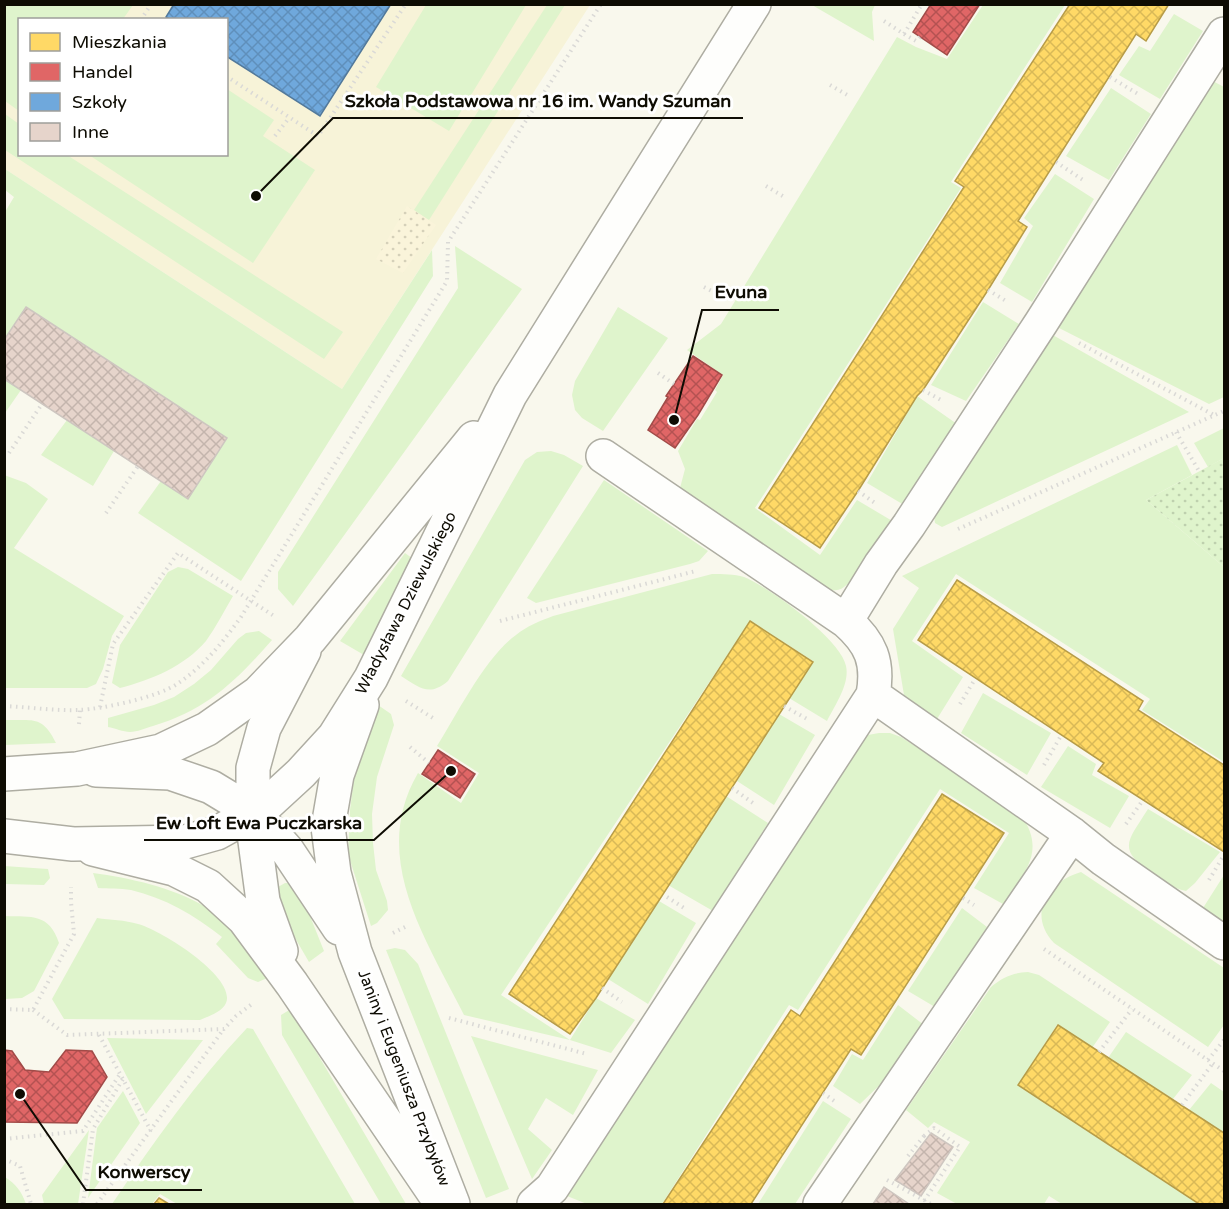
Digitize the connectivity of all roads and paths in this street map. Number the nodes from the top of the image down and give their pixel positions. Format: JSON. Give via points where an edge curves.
{"nodes":[{"id":1,"x":151,"y":4,"type":"edge"},
{"id":2,"x":406,"y":4,"type":"edge"},
{"id":3,"x":601,"y":4,"type":"edge"},
{"id":4,"x":754,"y":4,"type":"edge"},
{"id":5,"x":922,"y":4,"type":"edge"},
{"id":6,"x":142,"y":18,"type":"edge"},
{"id":7,"x":884,"y":21,"type":"dead end"},
{"id":8,"x":904,"y":34,"type":"junction"},
{"id":9,"x":1224,"y":34,"type":"edge"},
{"id":10,"x":920,"y":37,"type":"dead end"},
{"id":11,"x":228,"y":77,"type":"edge"},
{"id":12,"x":830,"y":85,"type":"dead end"},
{"id":13,"x":849,"y":96,"type":"dead end"},
{"id":14,"x":289,"y":118,"type":"junction"},
{"id":15,"x":275,"y":136,"type":"dead end"},
{"id":16,"x":766,"y":186,"type":"dead end"},
{"id":17,"x":786,"y":198,"type":"dead end"},
{"id":18,"x":704,"y":287,"type":"dead end"},
{"id":19,"x":725,"y":298,"type":"dead end"},
{"id":20,"x":1041,"y":323,"type":"junction"},
{"id":21,"x":658,"y":373,"type":"dead end"},
{"id":22,"x":674,"y":384,"type":"dead end"},
{"id":23,"x":510,"y":395,"type":"junction"},
{"id":24,"x":42,"y":404,"type":"dead end"},
{"id":25,"x":1224,"y":411,"type":"edge"},
{"id":26,"x":1214,"y":415,"type":"junction"},
{"id":27,"x":1176,"y":432,"type":"junction"},
{"id":28,"x":9,"y":453,"type":"dead end"},
{"id":29,"x":603,"y":456,"type":"dead end"},
{"id":30,"x":138,"y":466,"type":"dead end"},
{"id":31,"x":1199,"y":471,"type":"dead end"},
{"id":32,"x":106,"y":513,"type":"dead end"},
{"id":33,"x":957,"y":530,"type":"dead end"},
{"id":34,"x":751,"y":557,"type":"junction"},
{"id":35,"x":251,"y":601,"type":"junction"},
{"id":36,"x":500,"y":621,"type":"dead end"},
{"id":37,"x":846,"y":621,"type":"junction"},
{"id":38,"x":310,"y":639,"type":"junction"},
{"id":39,"x":371,"y":678,"type":"junction"},
{"id":40,"x":873,"y":695,"type":"junction"},
{"id":41,"x":4,"y":706,"type":"edge"},
{"id":42,"x":100,"y":706,"type":"junction"},
{"id":43,"x":410,"y":747,"type":"dead end"},
{"id":44,"x":429,"y":763,"type":"dead end"},
{"id":45,"x":77,"y":769,"type":"junction"},
{"id":46,"x":4,"y":774,"type":"edge"},
{"id":47,"x":254,"y":813,"type":"junction"},
{"id":48,"x":1072,"y":834,"type":"junction"},
{"id":49,"x":4,"y":836,"type":"edge"},
{"id":50,"x":74,"y":844,"type":"junction"},
{"id":51,"x":71,"y":902,"type":"dead end"},
{"id":52,"x":1008,"y":925,"type":"junction"},
{"id":53,"x":1224,"y":943,"type":"edge"},
{"id":54,"x":355,"y":952,"type":"junction"},
{"id":55,"x":292,"y":984,"type":"junction"},
{"id":56,"x":249,"y":1005,"type":"dead end"},
{"id":57,"x":4,"y":1009,"type":"edge"},
{"id":58,"x":1132,"y":1009,"type":"junction"},
{"id":59,"x":33,"y":1010,"type":"junction"},
{"id":60,"x":449,"y":1018,"type":"dead end"},
{"id":61,"x":224,"y":1029,"type":"junction"},
{"id":62,"x":99,"y":1035,"type":"junction"},
{"id":63,"x":1224,"y":1040,"type":"edge"},
{"id":64,"x":1099,"y":1052,"type":"dead end"},
{"id":65,"x":1210,"y":1061,"type":"junction"},
{"id":66,"x":631,"y":1065,"type":"junction"},
{"id":67,"x":1224,"y":1071,"type":"edge"},
{"id":68,"x":120,"y":1074,"type":"junction"},
{"id":69,"x":123,"y":1079,"type":"junction"},
{"id":70,"x":1182,"y":1105,"type":"dead end"},
{"id":71,"x":151,"y":1131,"type":"junction"},
{"id":72,"x":924,"y":1136,"type":"dead end"},
{"id":73,"x":4,"y":1139,"type":"edge"},
{"id":74,"x":4,"y":1159,"type":"edge"},
{"id":75,"x":924,"y":1201,"type":"dead end"},
{"id":76,"x":31,"y":1204,"type":"edge"},
{"id":77,"x":83,"y":1204,"type":"edge"},
{"id":78,"x":97,"y":1204,"type":"edge"},
{"id":79,"x":442,"y":1204,"type":"edge"},
{"id":80,"x":453,"y":1204,"type":"edge"},
{"id":81,"x":534,"y":1204,"type":"edge"},
{"id":82,"x":820,"y":1204,"type":"edge"}],
"edges":[{"from":1,"to":6,"type":"path"},
{"from":2,"to":14,"type":"path","via":[[318,136]]},
{"from":3,"to":35,"type":"path","via":[[448,242],[447,281]]},
{"from":4,"to":23,"type":"street","name":"Władysława Dziewulskiego"},
{"from":5,"to":8,"type":"path"},
{"from":7,"to":8,"type":"path"},
{"from":8,"to":10,"type":"path","via":[[916,41]]},
{"from":9,"to":20,"type":"street"},
{"from":11,"to":14,"type":"path"},
{"from":12,"to":13,"type":"path"},
{"from":14,"to":15,"type":"path"},
{"from":16,"to":17,"type":"path"},
{"from":18,"to":19,"type":"path"},
{"from":20,"to":26,"type":"path"},
{"from":20,"to":37,"type":"street"},
{"from":21,"to":22,"type":"path"},
{"from":23,"to":38,"type":"street","name":"Władysława Dziewulskiego"},
{"from":23,"to":39,"type":"street","name":"Władysława Dziewulskiego"},
{"from":24,"to":28,"type":"path"},
{"from":25,"to":26,"type":"path"},
{"from":26,"to":27,"type":"path"},
{"from":27,"to":31,"type":"path"},
{"from":27,"to":33,"type":"path"},
{"from":29,"to":34,"type":"street"},
{"from":30,"to":32,"type":"path"},
{"from":34,"to":36,"type":"path"},
{"from":34,"to":37,"type":"street"},
{"from":35,"to":42,"type":"path","via":[[226,639],[175,686],[150,697]]},
{"from":35,"to":42,"type":"path","via":[[177,553],[113,644]]},
{"from":37,"to":40,"type":"street","via":[[860,633],[874,659]]},
{"from":38,"to":45,"type":"street","name":"Władysława Dziewulskiego","via":[[258,693],[207,729],[161,751]]},
{"from":38,"to":47,"type":"street","name":"Janiny i Eugeniusza Przybyłów","via":[[264,728],[253,768]]},
{"from":39,"to":47,"type":"street","name":"Władysława Dziewulskiego","via":[[334,737],[302,773]]},
{"from":39,"to":54,"type":"street","name":"Janiny i Eugeniusza Przybyłów","via":[[337,775],[328,827],[334,873]]},
{"from":40,"to":48,"type":"street"},
{"from":40,"to":66,"type":"street"},
{"from":41,"to":42,"type":"path","via":[[80,710]]},
{"from":43,"to":44,"type":"path"},
{"from":45,"to":46,"type":"street","name":"Władysława Dziewulskiego"},
{"from":45,"to":47,"type":"street","name":"Janiny i Eugeniusza Przybyłów","via":[[170,773],[211,787]]},
{"from":47,"to":50,"type":"street","name":"Władysława Dziewulskiego","via":[[217,833],[185,842]]},
{"from":47,"to":54,"type":"street","name":"Janiny i Eugeniusza Przybyłów","via":[[288,850]]},
{"from":47,"to":55,"type":"street","name":"Janiny i Eugeniusza Przybyłów","via":[[263,901]]},
{"from":48,"to":52,"type":"street"},
{"from":48,"to":53,"type":"street"},
{"from":49,"to":50,"type":"street","name":"Władysława Dziewulskiego"},
{"from":50,"to":55,"type":"street","name":"Janiny i Eugeniusza Przybyłów","via":[[174,869],[208,886],[244,919]]},
{"from":51,"to":59,"type":"path","via":[[74,934]]},
{"from":52,"to":58,"type":"path"},
{"from":52,"to":82,"type":"street"},
{"from":54,"to":80,"type":"street","name":"Janiny i Eugeniusza Przybyłów"},
{"from":55,"to":79,"type":"street","name":"Janiny i Eugeniusza Przybyłów"},
{"from":56,"to":61,"type":"path"},
{"from":57,"to":59,"type":"path"},
{"from":58,"to":64,"type":"path"},
{"from":58,"to":65,"type":"path"},
{"from":59,"to":62,"type":"path","via":[[67,1035]]},
{"from":60,"to":66,"type":"path"},
{"from":61,"to":62,"type":"path"},
{"from":61,"to":71,"type":"path"},
{"from":62,"to":68,"type":"path"},
{"from":63,"to":65,"type":"path"},
{"from":65,"to":67,"type":"path"},
{"from":65,"to":70,"type":"path"},
{"from":66,"to":81,"type":"street","via":[[552,1188]]},
{"from":68,"to":69,"type":"path"},
{"from":68,"to":73,"type":"path","via":[[83,1131]]},
{"from":69,"to":71,"type":"path"},
{"from":69,"to":77,"type":"path","via":[[93,1129]]},
{"from":71,"to":78,"type":"path"},
{"from":72,"to":75,"type":"path","via":[[934,1128],[960,1147]]},
{"from":74,"to":76,"type":"path","via":[[20,1166]]}]}
